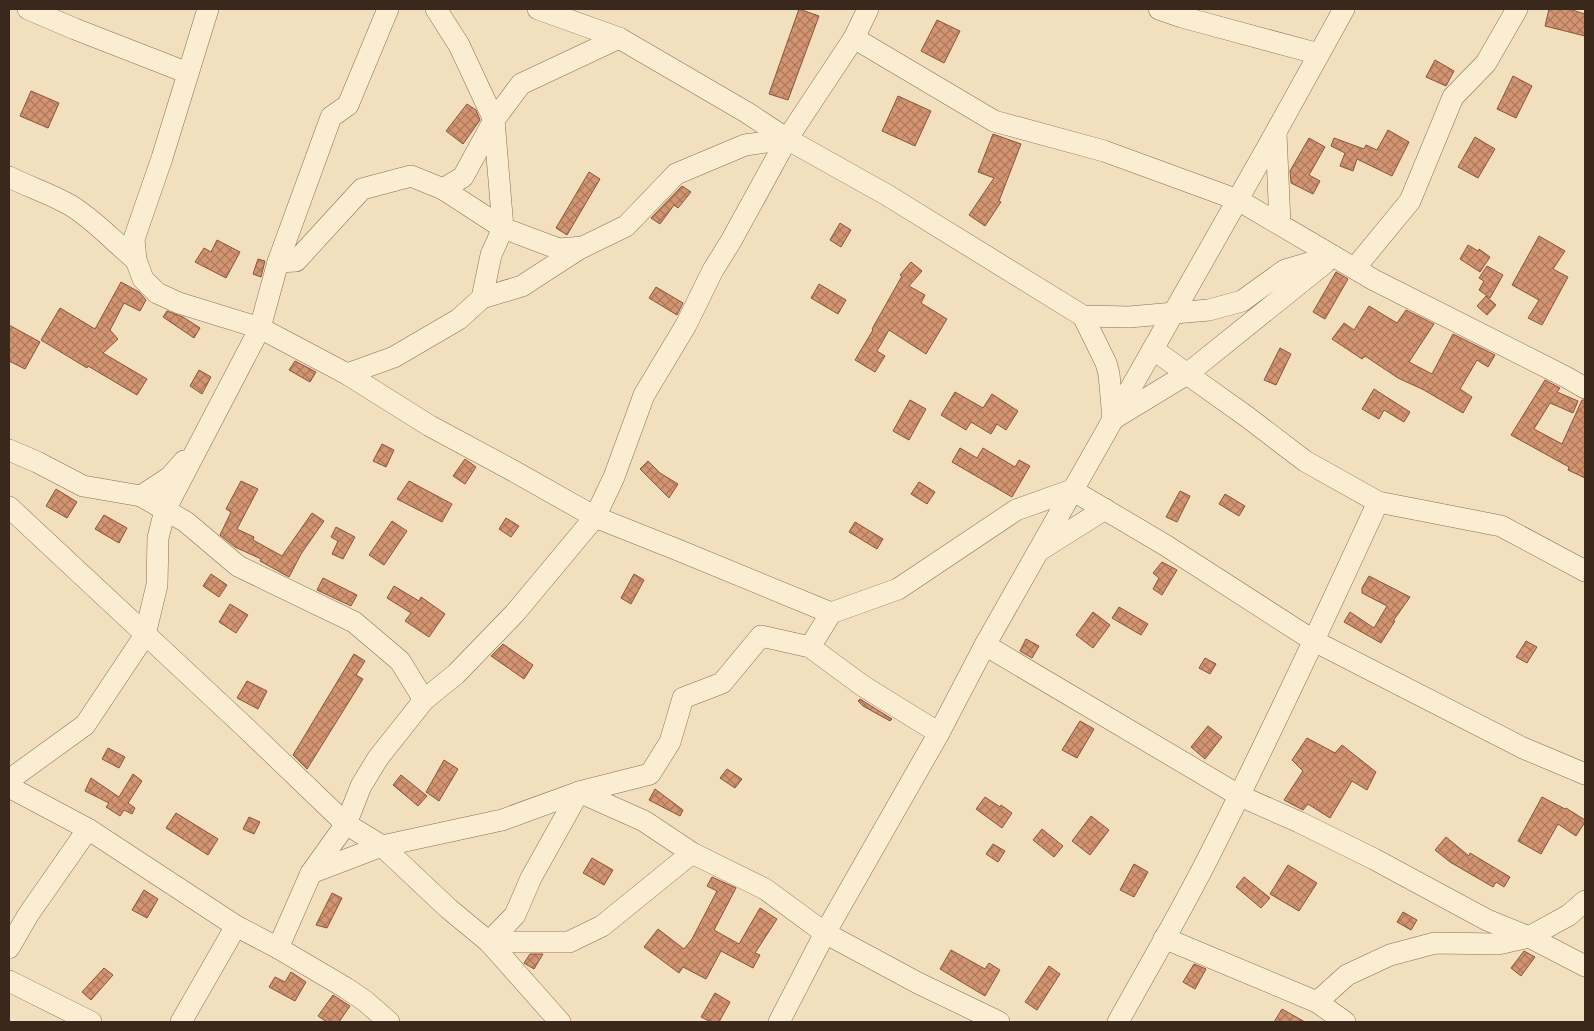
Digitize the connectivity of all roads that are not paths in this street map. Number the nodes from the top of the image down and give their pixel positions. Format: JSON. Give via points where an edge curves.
{"nodes":[{"id":1,"x":28,"y":9,"type":"edge"},
{"id":2,"x":208,"y":9,"type":"edge"},
{"id":3,"x":388,"y":9,"type":"edge"},
{"id":4,"x":436,"y":9,"type":"edge"},
{"id":5,"x":868,"y":9,"type":"edge"},
{"id":6,"x":1159,"y":9,"type":"edge"},
{"id":7,"x":1344,"y":9,"type":"edge"},
{"id":8,"x":1517,"y":9,"type":"edge"},
{"id":9,"x":544,"y":10,"type":"edge"},
{"id":10,"x":619,"y":38,"type":"junction"},
{"id":11,"x":854,"y":38,"type":"junction"},
{"id":12,"x":1319,"y":54,"type":"junction"},
{"id":13,"x":188,"y":73,"type":"junction"},
{"id":14,"x":494,"y":120,"type":"junction"},
{"id":15,"x":1276,"y":133,"type":"junction"},
{"id":16,"x":787,"y":140,"type":"junction"},
{"id":17,"x":9,"y":178,"type":"edge"},
{"id":18,"x":442,"y":189,"type":"junction"},
{"id":19,"x":1238,"y":200,"type":"junction"},
{"id":20,"x":1280,"y":224,"type":"junction"},
{"id":21,"x":503,"y":228,"type":"junction"},
{"id":22,"x":583,"y":247,"type":"junction"},
{"id":23,"x":1333,"y":256,"type":"junction"},
{"id":24,"x":136,"y":260,"type":"junction"},
{"id":25,"x":278,"y":262,"type":"junction"},
{"id":26,"x":1355,"y":268,"type":"junction"},
{"id":27,"x":482,"y":298,"type":"junction"},
{"id":28,"x":1173,"y":313,"type":"junction"},
{"id":29,"x":1083,"y":316,"type":"junction"},
{"id":30,"x":260,"y":328,"type":"junction"},
{"id":31,"x":1153,"y":348,"type":"junction"},
{"id":32,"x":347,"y":374,"type":"junction"},
{"id":33,"x":1187,"y":374,"type":"junction"},
{"id":34,"x":1585,"y":388,"type":"edge"},
{"id":35,"x":1113,"y":419,"type":"junction"},
{"id":36,"x":197,"y":447,"type":"junction"},
{"id":37,"x":9,"y":450,"type":"edge"},
{"id":38,"x":1072,"y":490,"type":"junction"},
{"id":39,"x":141,"y":496,"type":"junction"},
{"id":40,"x":1378,"y":502,"type":"junction"},
{"id":41,"x":9,"y":507,"type":"edge"},
{"id":42,"x":1105,"y":509,"type":"junction"},
{"id":43,"x":165,"y":510,"type":"junction"},
{"id":44,"x":595,"y":518,"type":"junction"},
{"id":45,"x":1038,"y":551,"type":"junction"},
{"id":46,"x":1585,"y":570,"type":"edge"},
{"id":47,"x":831,"y":613,"type":"junction"},
{"id":48,"x":145,"y":635,"type":"junction"},
{"id":49,"x":1314,"y":641,"type":"junction"},
{"id":50,"x":985,"y":645,"type":"junction"},
{"id":51,"x":810,"y":647,"type":"junction"},
{"id":52,"x":424,"y":700,"type":"junction"},
{"id":53,"x":939,"y":734,"type":"junction"},
{"id":54,"x":1585,"y":774,"type":"edge"},
{"id":55,"x":9,"y":780,"type":"edge"},
{"id":56,"x":9,"y":787,"type":"edge"},
{"id":57,"x":579,"y":792,"type":"junction"},
{"id":58,"x":1240,"y":796,"type":"junction"},
{"id":59,"x":346,"y":824,"type":"junction"},
{"id":60,"x":88,"y":829,"type":"junction"},
{"id":61,"x":382,"y":846,"type":"junction"},
{"id":62,"x":692,"y":853,"type":"junction"},
{"id":63,"x":311,"y":873,"type":"junction"},
{"id":64,"x":1585,"y":901,"type":"edge"},
{"id":65,"x":236,"y":926,"type":"junction"},
{"id":66,"x":825,"y":933,"type":"junction"},
{"id":67,"x":1529,"y":937,"type":"junction"},
{"id":68,"x":1164,"y":938,"type":"junction"},
{"id":69,"x":489,"y":942,"type":"junction"},
{"id":70,"x":9,"y":948,"type":"edge"},
{"id":71,"x":278,"y":948,"type":"junction"},
{"id":72,"x":1585,"y":966,"type":"edge"},
{"id":73,"x":9,"y":981,"type":"edge"},
{"id":74,"x":1317,"y":1002,"type":"junction"},
{"id":75,"x":387,"y":1021,"type":"edge"},
{"id":76,"x":91,"y":1022,"type":"edge"},
{"id":77,"x":181,"y":1022,"type":"edge"},
{"id":78,"x":560,"y":1022,"type":"edge"},
{"id":79,"x":779,"y":1022,"type":"edge"},
{"id":80,"x":999,"y":1022,"type":"edge"},
{"id":81,"x":1118,"y":1022,"type":"edge"},
{"id":82,"x":1345,"y":1022,"type":"edge"}],
"edges":[{"from":1,"to":13,"type":"street"},
{"from":2,"to":13,"type":"street"},
{"from":3,"to":25,"type":"street","via":[[348,105],[331,117]]},
{"from":4,"to":14,"type":"street","via":[[459,45]]},
{"from":5,"to":11,"type":"street"},
{"from":6,"to":12,"type":"street"},
{"from":7,"to":12,"type":"street"},
{"from":8,"to":26,"type":"street","via":[[1486,63],[1453,97],[1410,201]]},
{"from":9,"to":10,"type":"street"},
{"from":10,"to":14,"type":"street","via":[[521,84]]},
{"from":10,"to":16,"type":"street","via":[[746,112]]},
{"from":11,"to":16,"type":"street"},
{"from":11,"to":19,"type":"street","via":[[994,120],[1104,151]]},
{"from":12,"to":15,"type":"street"},
{"from":13,"to":24,"type":"street","via":[[134,239]]},
{"from":14,"to":18,"type":"street","via":[[463,177]]},
{"from":14,"to":21,"type":"street"},
{"from":15,"to":19,"type":"street"},
{"from":15,"to":20,"type":"street"},
{"from":16,"to":22,"type":"street","via":[[745,145],[676,174],[626,226]]},
{"from":16,"to":29,"type":"street","via":[[887,195]]},
{"from":16,"to":44,"type":"street","via":[[644,395]]},
{"from":17,"to":24,"type":"street","via":[[68,204],[98,225]]},
{"from":18,"to":21,"type":"street"},
{"from":18,"to":25,"type":"street","via":[[411,176],[362,190],[296,261]]},
{"from":19,"to":20,"type":"street"},
{"from":19,"to":28,"type":"street"},
{"from":20,"to":23,"type":"street"},
{"from":21,"to":22,"type":"street","via":[[559,249]]},
{"from":21,"to":27,"type":"street","via":[[492,255]]},
{"from":22,"to":27,"type":"street","via":[[522,286]]},
{"from":23,"to":26,"type":"street"},
{"from":23,"to":28,"type":"street","via":[[1285,270],[1242,300],[1209,310]]},
{"from":23,"to":33,"type":"street"},
{"from":24,"to":30,"type":"street","via":[[142,279],[157,294]]},
{"from":25,"to":30,"type":"street"},
{"from":26,"to":34,"type":"street"},
{"from":27,"to":32,"type":"street","via":[[458,319],[394,357]]},
{"from":28,"to":29,"type":"street"},
{"from":28,"to":31,"type":"street"},
{"from":29,"to":35,"type":"street","via":[[1106,363]]},
{"from":30,"to":32,"type":"street"},
{"from":30,"to":36,"type":"street"},
{"from":31,"to":33,"type":"street"},
{"from":31,"to":35,"type":"street"},
{"from":32,"to":44,"type":"street","via":[[430,426]]},
{"from":33,"to":35,"type":"street"},
{"from":33,"to":40,"type":"street","via":[[1305,461]]},
{"from":35,"to":38,"type":"street"},
{"from":36,"to":39,"type":"street","via":[[170,477]]},
{"from":36,"to":43,"type":"street"},
{"from":37,"to":39,"type":"street","via":[[84,486]]},
{"from":38,"to":42,"type":"street"},
{"from":38,"to":45,"type":"street"},
{"from":38,"to":47,"type":"street","via":[[1016,510],[898,589]]},
{"from":39,"to":43,"type":"street"},
{"from":40,"to":46,"type":"street","via":[[1501,526]]},
{"from":40,"to":49,"type":"street"},
{"from":41,"to":48,"type":"street"},
{"from":42,"to":45,"type":"street"},
{"from":42,"to":49,"type":"street"},
{"from":43,"to":48,"type":"street","via":[[158,538],[157,585]]},
{"from":43,"to":52,"type":"street","via":[[186,522],[238,566],[354,622],[400,661]]},
{"from":44,"to":47,"type":"street"},
{"from":44,"to":52,"type":"street","via":[[480,651]]},
{"from":45,"to":50,"type":"street"},
{"from":47,"to":51,"type":"street"},
{"from":48,"to":55,"type":"street","via":[[85,725]]},
{"from":48,"to":59,"type":"street"},
{"from":49,"to":54,"type":"street","via":[[1523,748]]},
{"from":49,"to":58,"type":"street"},
{"from":50,"to":53,"type":"street"},
{"from":50,"to":58,"type":"street"},
{"from":51,"to":53,"type":"street","via":[[863,686]]},
{"from":51,"to":57,"type":"street","via":[[761,636],[722,683],[683,698],[670,742],[650,774]]},
{"from":52,"to":59,"type":"street","via":[[378,758]]},
{"from":53,"to":66,"type":"street"},
{"from":56,"to":60,"type":"street"},
{"from":57,"to":61,"type":"street","via":[[502,820]]},
{"from":57,"to":62,"type":"street","via":[[644,822]]},
{"from":57,"to":69,"type":"street","via":[[531,878],[515,915]]},
{"from":58,"to":67,"type":"street","via":[[1374,859],[1487,920]]},
{"from":58,"to":68,"type":"street"},
{"from":59,"to":61,"type":"street"},
{"from":59,"to":63,"type":"street"},
{"from":60,"to":65,"type":"street"},
{"from":60,"to":70,"type":"street"},
{"from":61,"to":63,"type":"street"},
{"from":61,"to":69,"type":"street"},
{"from":62,"to":66,"type":"street","via":[[765,889]]},
{"from":62,"to":69,"type":"street","via":[[602,926],[569,942]]},
{"from":63,"to":71,"type":"street"},
{"from":64,"to":67,"type":"street","via":[[1569,915]]},
{"from":65,"to":71,"type":"street"},
{"from":65,"to":77,"type":"street"},
{"from":66,"to":79,"type":"street"},
{"from":66,"to":80,"type":"street"},
{"from":67,"to":72,"type":"street"},
{"from":67,"to":74,"type":"street","via":[[1498,944],[1434,943],[1390,955],[1348,976]]},
{"from":68,"to":74,"type":"street"},
{"from":68,"to":81,"type":"street"},
{"from":69,"to":78,"type":"street"},
{"from":71,"to":75,"type":"street","via":[[346,988]]},
{"from":73,"to":76,"type":"street"},
{"from":74,"to":82,"type":"street"}]}
